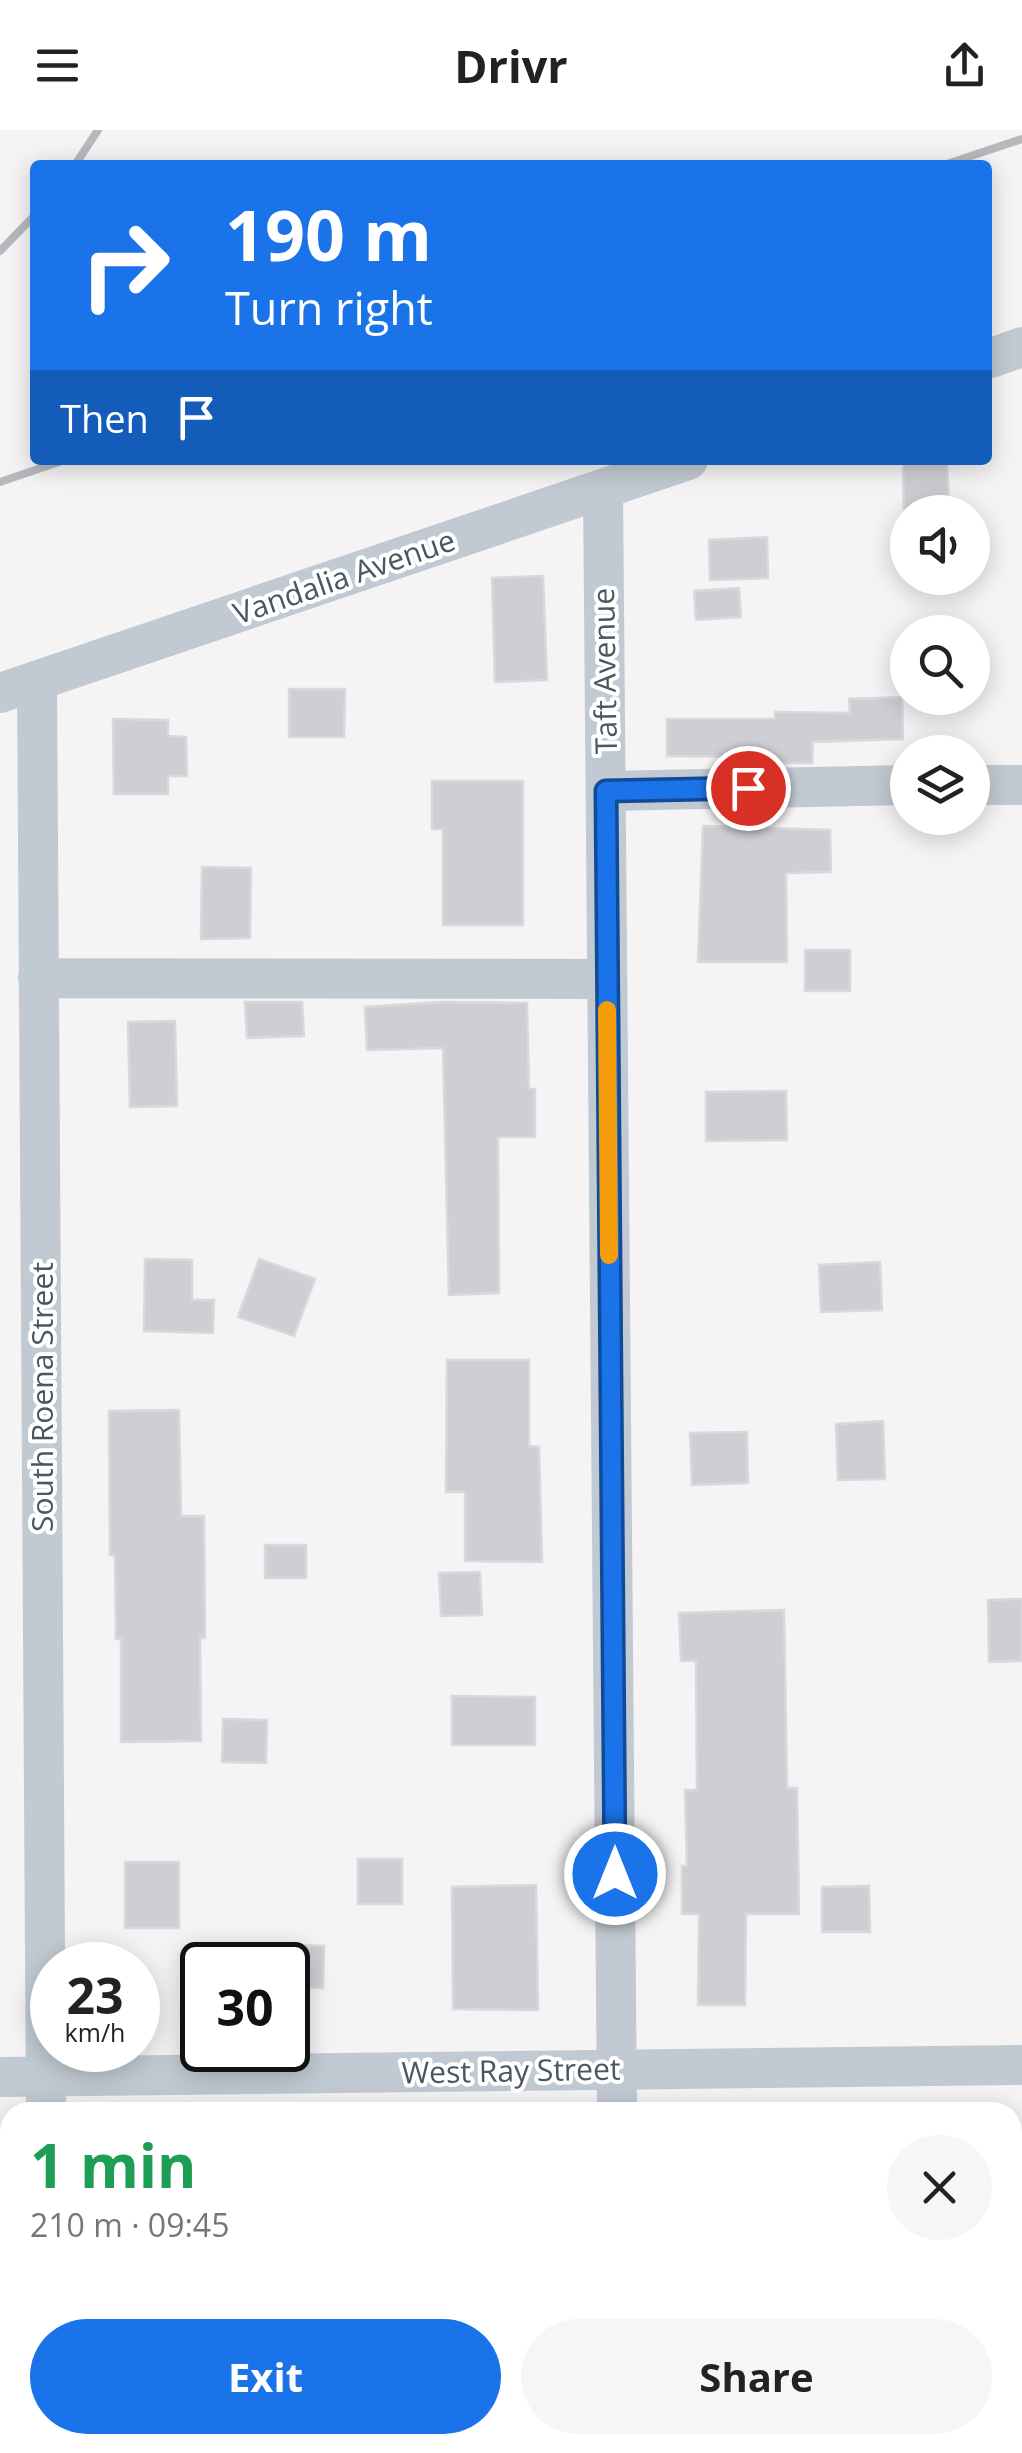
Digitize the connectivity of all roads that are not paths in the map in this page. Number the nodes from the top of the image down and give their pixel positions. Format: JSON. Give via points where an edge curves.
{"nodes":[{"id":1,"x":1022,"y":347,"type":"edge"},
{"id":2,"x":992,"y":358,"type":"edge"},
{"id":3,"x":673,"y":465,"type":"edge"},
{"id":4,"x":603,"y":489,"type":"junction"},
{"id":5,"x":18,"y":687,"type":"edge"},
{"id":6,"x":890,"y":785,"type":"edge"},
{"id":7,"x":990,"y":785,"type":"edge"},
{"id":8,"x":1022,"y":785,"type":"edge"},
{"id":9,"x":606,"y":791,"type":"junction"},
{"id":10,"x":38,"y":978,"type":"junction"},
{"id":11,"x":607,"y":979,"type":"junction"},
{"id":12,"x":1022,"y":2065,"type":"edge"},
{"id":13,"x":616,"y":2068,"type":"junction"},
{"id":14,"x":0,"y":2077,"type":"edge"},
{"id":15,"x":46,"y":2094,"type":"edge"},
{"id":16,"x":617,"y":2102,"type":"edge"}],
"edges":[{"from":1,"to":2,"type":"street"},
{"from":3,"to":4,"type":"street","name":"Vandalia Avenue"},
{"from":4,"to":5,"type":"street","name":"Vandalia Avenue"},
{"from":4,"to":9,"type":"street","name":"Taft Avenue"},
{"from":5,"to":10,"type":"street","name":"South Roena Street"},
{"from":6,"to":9,"type":"street"},
{"from":7,"to":8,"type":"street"},
{"from":9,"to":11,"type":"street","name":"Taft Avenue"},
{"from":10,"to":11,"type":"street"},
{"from":10,"to":15,"type":"street","name":"South Roena Street"},
{"from":11,"to":13,"type":"street","name":"Taft Avenue"},
{"from":12,"to":13,"type":"street","name":"West Ray Street"},
{"from":13,"to":15,"type":"street","name":"West Ray Street"},
{"from":13,"to":16,"type":"street","name":"Taft Avenue"},
{"from":14,"to":15,"type":"street","name":"West Ray Street"}]}
